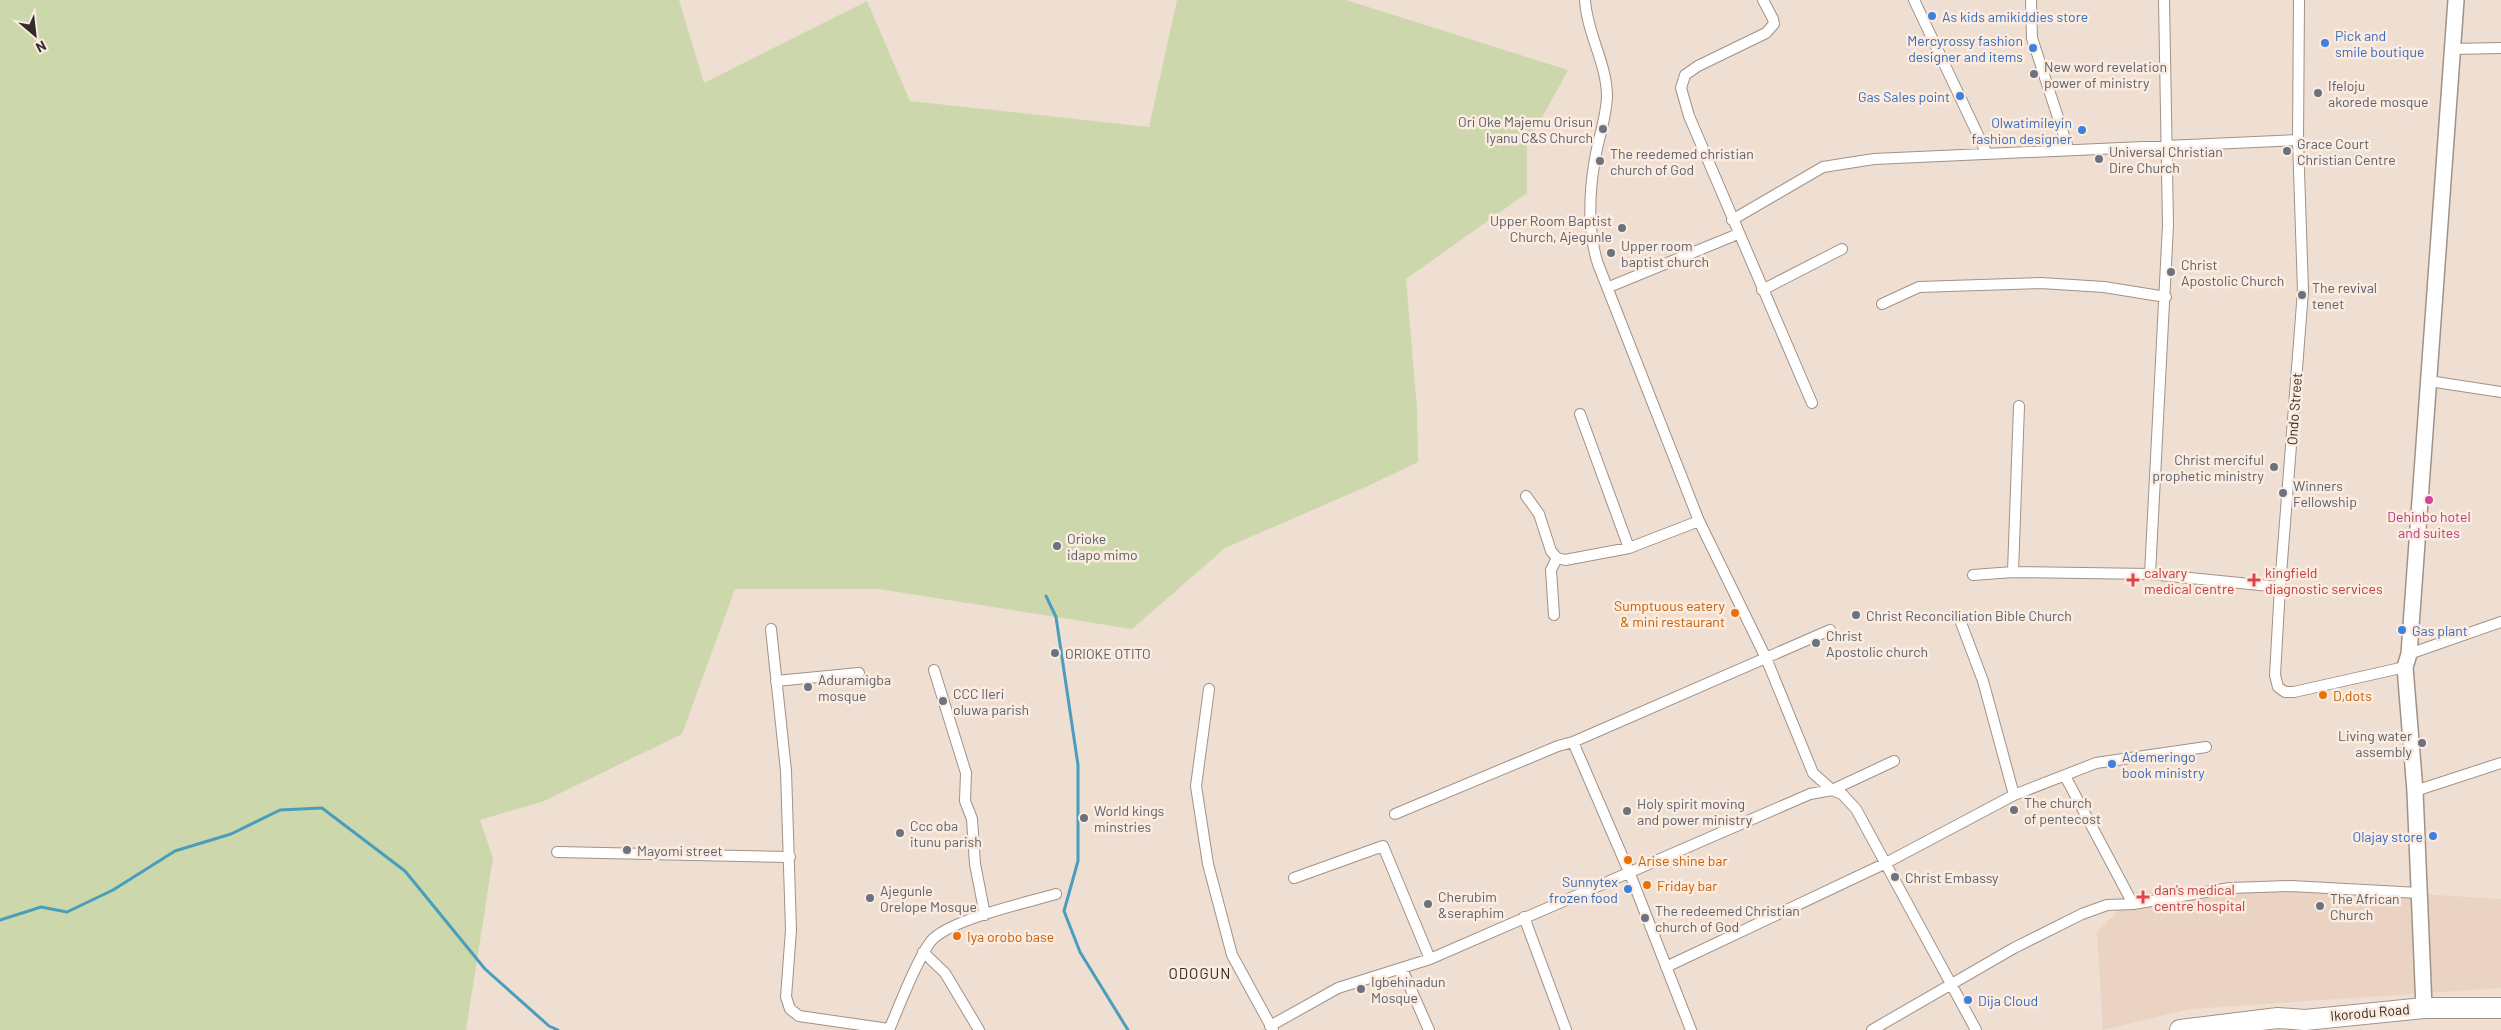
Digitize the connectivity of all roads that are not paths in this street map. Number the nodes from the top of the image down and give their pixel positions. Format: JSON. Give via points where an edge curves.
{"nodes":[{"id":1,"x":1585,"y":0,"type":"edge"},
{"id":2,"x":1763,"y":0,"type":"edge"},
{"id":3,"x":1914,"y":0,"type":"edge"},
{"id":4,"x":2031,"y":0,"type":"edge"},
{"id":5,"x":2164,"y":0,"type":"edge"},
{"id":6,"x":2298,"y":0,"type":"edge"},
{"id":7,"x":2456,"y":0,"type":"edge"},
{"id":8,"x":2501,"y":48,"type":"edge"},
{"id":9,"x":2451,"y":49,"type":"junction"},
{"id":10,"x":2298,"y":140,"type":"junction"},
{"id":11,"x":2167,"y":146,"type":"junction"},
{"id":12,"x":2068,"y":148,"type":"junction"},
{"id":13,"x":1987,"y":154,"type":"junction"},
{"id":14,"x":1732,"y":220,"type":"junction"},
{"id":15,"x":1738,"y":234,"type":"junction"},
{"id":16,"x":1842,"y":249,"type":"dead end"},
{"id":17,"x":1609,"y":287,"type":"junction"},
{"id":18,"x":1762,"y":290,"type":"junction"},
{"id":19,"x":2166,"y":297,"type":"junction"},
{"id":20,"x":1882,"y":304,"type":"dead end"},
{"id":21,"x":2429,"y":381,"type":"junction"},
{"id":22,"x":2501,"y":392,"type":"edge"},
{"id":23,"x":1812,"y":403,"type":"dead end"},
{"id":24,"x":2019,"y":406,"type":"dead end"},
{"id":25,"x":1580,"y":414,"type":"dead end"},
{"id":26,"x":1526,"y":496,"type":"dead end"},
{"id":27,"x":1699,"y":521,"type":"junction"},
{"id":28,"x":1629,"y":548,"type":"junction"},
{"id":29,"x":1557,"y":558,"type":"junction"},
{"id":30,"x":2013,"y":572,"type":"junction"},
{"id":31,"x":2150,"y":574,"type":"junction"},
{"id":32,"x":1973,"y":575,"type":"dead end"},
{"id":33,"x":2280,"y":587,"type":"junction"},
{"id":34,"x":1554,"y":615,"type":"dead end"},
{"id":35,"x":1960,"y":620,"type":"dead end"},
{"id":36,"x":2501,"y":622,"type":"edge"},
{"id":37,"x":771,"y":629,"type":"dead end"},
{"id":38,"x":1830,"y":630,"type":"dead end"},
{"id":39,"x":1766,"y":658,"type":"junction"},
{"id":40,"x":2407,"y":660,"type":"junction"},
{"id":41,"x":934,"y":670,"type":"dead end"},
{"id":42,"x":859,"y":673,"type":"dead end"},
{"id":43,"x":776,"y":681,"type":"junction"},
{"id":44,"x":1209,"y":689,"type":"dead end"},
{"id":45,"x":1574,"y":742,"type":"junction"},
{"id":46,"x":2206,"y":747,"type":"dead end"},
{"id":47,"x":1894,"y":761,"type":"dead end"},
{"id":48,"x":2501,"y":763,"type":"edge"},
{"id":49,"x":2065,"y":776,"type":"junction"},
{"id":50,"x":1832,"y":790,"type":"junction"},
{"id":51,"x":2415,"y":791,"type":"junction"},
{"id":52,"x":2014,"y":795,"type":"junction"},
{"id":53,"x":1394,"y":814,"type":"dead end"},
{"id":54,"x":556,"y":852,"type":"dead end"},
{"id":55,"x":790,"y":857,"type":"junction"},
{"id":56,"x":1884,"y":864,"type":"junction"},
{"id":57,"x":1630,"y":874,"type":"junction"},
{"id":58,"x":1294,"y":878,"type":"dead end"},
{"id":59,"x":2419,"y":893,"type":"junction"},
{"id":60,"x":1056,"y":894,"type":"dead end"},
{"id":61,"x":2133,"y":904,"type":"junction"},
{"id":62,"x":985,"y":914,"type":"junction"},
{"id":63,"x":1524,"y":917,"type":"junction"},
{"id":64,"x":923,"y":952,"type":"junction"},
{"id":65,"x":1430,"y":959,"type":"junction"},
{"id":66,"x":1666,"y":968,"type":"junction"},
{"id":67,"x":1402,"y":969,"type":"junction"},
{"id":68,"x":1952,"y":986,"type":"junction"},
{"id":69,"x":2424,"y":1008,"type":"junction"},
{"id":70,"x":2501,"y":1008,"type":"edge"},
{"id":71,"x":1271,"y":1028,"type":"edge"},
{"id":72,"x":889,"y":1030,"type":"edge"},
{"id":73,"x":979,"y":1030,"type":"edge"},
{"id":74,"x":1429,"y":1030,"type":"edge"},
{"id":75,"x":1566,"y":1030,"type":"edge"},
{"id":76,"x":1691,"y":1030,"type":"edge"},
{"id":77,"x":1872,"y":1030,"type":"edge"},
{"id":78,"x":1976,"y":1030,"type":"edge"},
{"id":79,"x":2180,"y":1030,"type":"edge"}],
"edges":[{"from":1,"to":17,"type":"street","via":[[1588,27],[1600,59],[1607,95],[1605,125],[1594,164],[1591,236],[1596,258]]},
{"from":2,"to":14,"type":"street","via":[[1773,19],[1771,28],[1698,66],[1682,81],[1689,116]]},
{"from":3,"to":13,"type":"street"},
{"from":4,"to":12,"type":"street","via":[[2032,38]]},
{"from":5,"to":11,"type":"street"},
{"from":6,"to":10,"type":"street","name":"Ondo Street"},
{"from":7,"to":9,"type":"street"},
{"from":8,"to":9,"type":"street"},
{"from":9,"to":21,"type":"street"},
{"from":10,"to":11,"type":"street"},
{"from":10,"to":33,"type":"street","name":"Ondo Street","via":[[2303,291]]},
{"from":11,"to":12,"type":"street"},
{"from":11,"to":19,"type":"street"},
{"from":12,"to":13,"type":"street"},
{"from":13,"to":14,"type":"street","via":[[1874,159],[1823,167]]},
{"from":14,"to":15,"type":"street"},
{"from":15,"to":17,"type":"street"},
{"from":15,"to":18,"type":"street"},
{"from":16,"to":18,"type":"street"},
{"from":17,"to":27,"type":"street"},
{"from":18,"to":23,"type":"street"},
{"from":19,"to":20,"type":"street","via":[[2104,286],[2041,283],[1919,287]]},
{"from":19,"to":31,"type":"street"},
{"from":21,"to":22,"type":"street"},
{"from":21,"to":40,"type":"street"},
{"from":24,"to":30,"type":"street"},
{"from":25,"to":28,"type":"street"},
{"from":26,"to":29,"type":"street","via":[[1539,514],[1551,551]]},
{"from":27,"to":28,"type":"street"},
{"from":27,"to":39,"type":"street"},
{"from":28,"to":29,"type":"street","via":[[1574,559]]},
{"from":29,"to":34,"type":"street","via":[[1551,570]]},
{"from":30,"to":31,"type":"street"},
{"from":30,"to":32,"type":"street"},
{"from":31,"to":33,"type":"street"},
{"from":33,"to":40,"type":"street","name":"Ondo Street","via":[[2275,676],[2278,687],[2285,692]]},
{"from":35,"to":52,"type":"street","via":[[1983,681]]},
{"from":36,"to":40,"type":"street"},
{"from":37,"to":43,"type":"street"},
{"from":38,"to":39,"type":"street"},
{"from":39,"to":45,"type":"street"},
{"from":39,"to":50,"type":"street","via":[[1813,773]]},
{"from":40,"to":51,"type":"street"},
{"from":41,"to":62,"type":"street","via":[[966,773],[965,801],[972,819],[974,864]]},
{"from":42,"to":43,"type":"street"},
{"from":43,"to":55,"type":"street","via":[[786,771]]},
{"from":44,"to":71,"type":"street","via":[[1196,786],[1201,831],[1232,956]]},
{"from":45,"to":53,"type":"street"},
{"from":45,"to":57,"type":"street"},
{"from":46,"to":49,"type":"street","via":[[2096,764]]},
{"from":47,"to":50,"type":"street"},
{"from":48,"to":51,"type":"street"},
{"from":49,"to":52,"type":"street"},
{"from":49,"to":61,"type":"street"},
{"from":50,"to":56,"type":"street","via":[[1842,794],[1856,809]]},
{"from":50,"to":57,"type":"street","via":[[1810,794]]},
{"from":51,"to":59,"type":"street"},
{"from":52,"to":56,"type":"street"},
{"from":54,"to":55,"type":"street"},
{"from":55,"to":72,"type":"street","via":[[791,930],[786,997],[790,1010],[799,1016]]},
{"from":56,"to":66,"type":"street"},
{"from":56,"to":68,"type":"street"},
{"from":57,"to":63,"type":"street"},
{"from":57,"to":66,"type":"street"},
{"from":58,"to":65,"type":"street","via":[[1383,846]]},
{"from":59,"to":61,"type":"street","via":[[2291,886],[2230,888]]},
{"from":59,"to":69,"type":"street"},
{"from":60,"to":62,"type":"street"},
{"from":61,"to":68,"type":"street","via":[[2107,905],[2082,914],[2014,948]]},
{"from":62,"to":64,"type":"street","via":[[945,930]]},
{"from":63,"to":65,"type":"street"},
{"from":63,"to":75,"type":"street"},
{"from":64,"to":72,"type":"street"},
{"from":64,"to":73,"type":"street","via":[[945,973]]},
{"from":65,"to":67,"type":"street"},
{"from":66,"to":76,"type":"street"},
{"from":67,"to":71,"type":"street","via":[[1338,988]]},
{"from":67,"to":74,"type":"street"},
{"from":68,"to":77,"type":"street"},
{"from":68,"to":78,"type":"street"},
{"from":69,"to":70,"type":"highway","name":"Ikorodu Road"},
{"from":69,"to":79,"type":"highway","name":"Ikorodu Road","via":[[2305,1020],[2278,1018]]}]}
